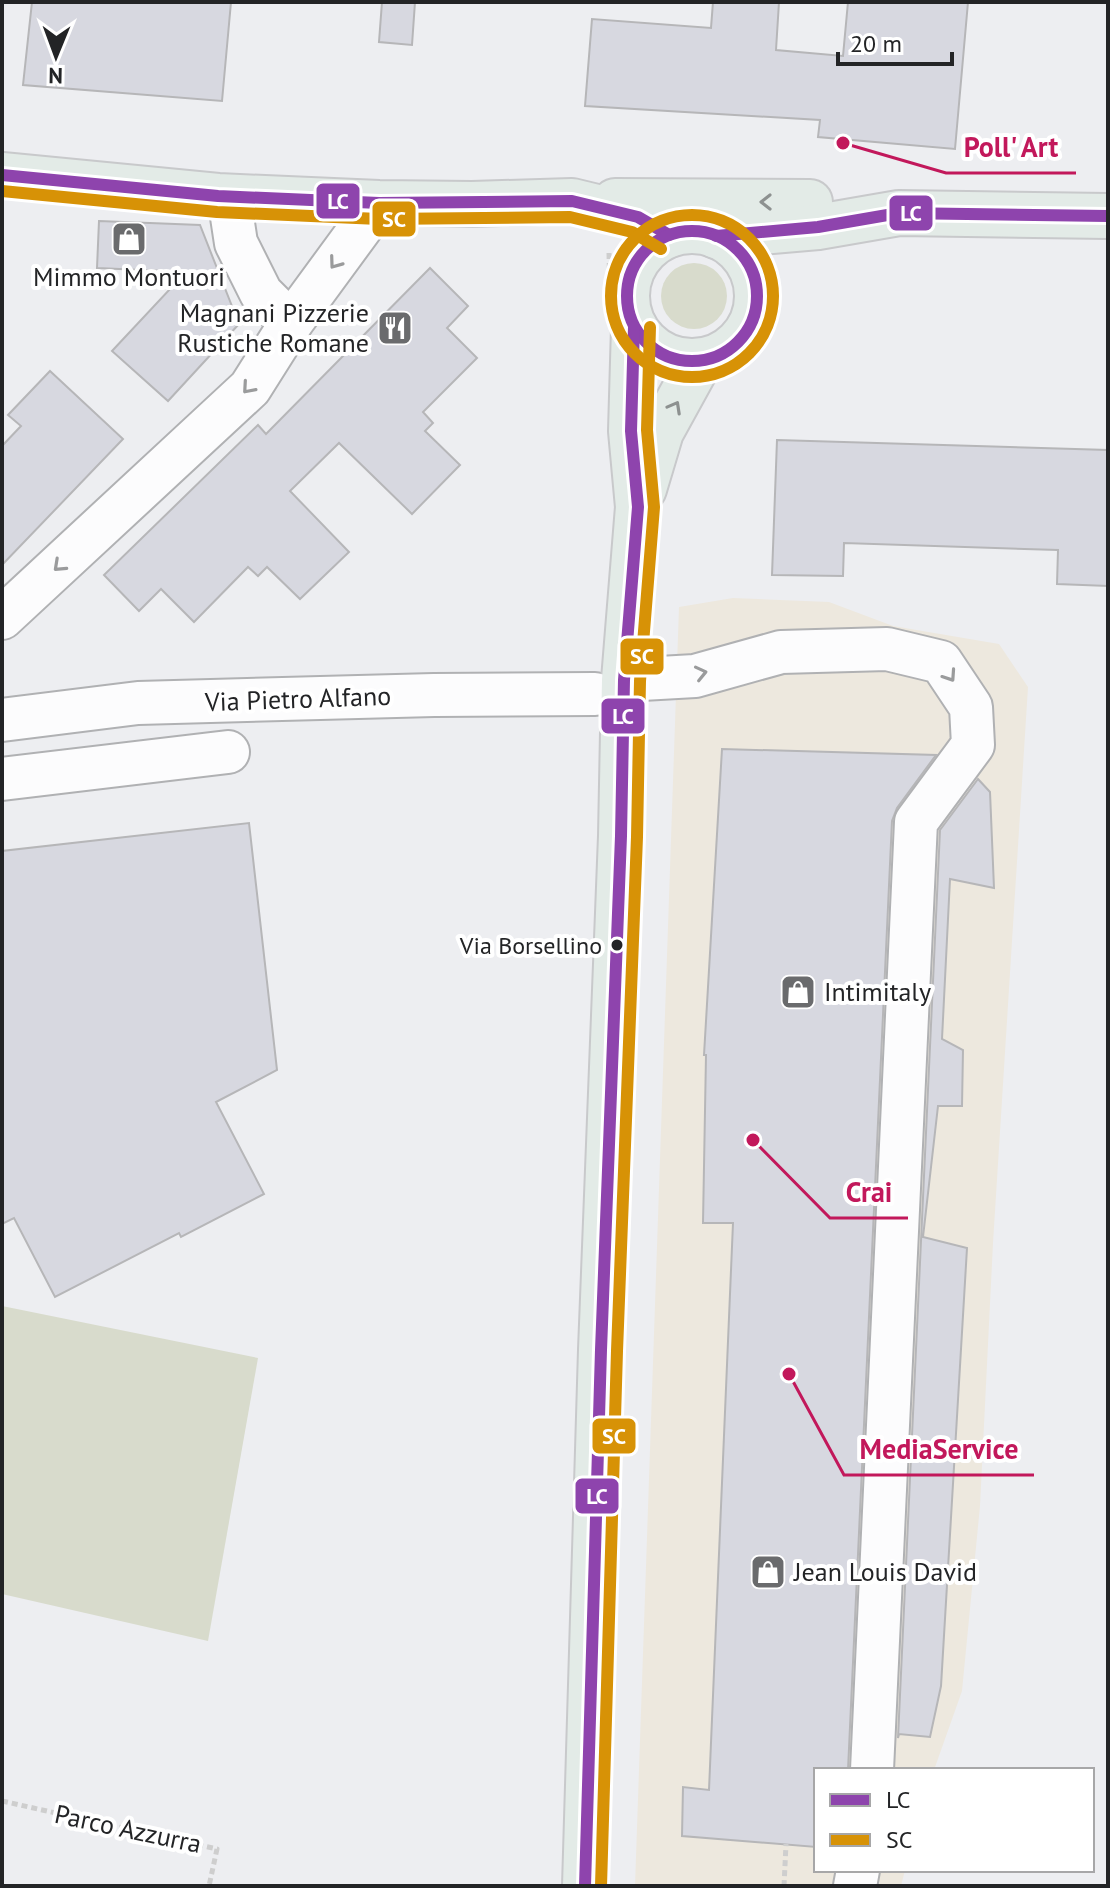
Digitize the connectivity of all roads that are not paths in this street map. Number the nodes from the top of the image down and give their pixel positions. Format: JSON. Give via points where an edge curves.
{"nodes":[{"id":1,"x":2,"y":175,"type":"edge"},
{"id":2,"x":229,"y":197,"type":"junction"},
{"id":3,"x":572,"y":201,"type":"junction"},
{"id":4,"x":379,"y":203,"type":"junction"},
{"id":5,"x":899,"y":213,"type":"junction"},
{"id":6,"x":1108,"y":216,"type":"edge"},
{"id":7,"x":669,"y":235,"type":"junction"},
{"id":8,"x":716,"y":236,"type":"junction"},
{"id":9,"x":633,"y":269,"type":"junction"},
{"id":10,"x":291,"y":323,"type":"junction"},
{"id":11,"x":634,"y":327,"type":"junction"},
{"id":12,"x":700,"y":361,"type":"junction"},
{"id":13,"x":638,"y":507,"type":"junction"},
{"id":14,"x":2,"y":618,"type":"edge"},
{"id":15,"x":610,"y":687,"type":"junction"},
{"id":16,"x":2,"y":720,"type":"edge"},
{"id":17,"x":228,"y":752,"type":"dead end"},
{"id":18,"x":2,"y":779,"type":"edge"},
{"id":19,"x":872,"y":1768,"type":"edge"},
{"id":20,"x":585,"y":1886,"type":"edge"}],
"edges":[{"from":1,"to":2,"type":"main road"},
{"from":2,"to":4,"type":"main road"},
{"from":2,"to":10,"type":"street","via":[[236,243],[254,281]]},
{"from":3,"to":4,"type":"main road"},
{"from":5,"to":3,"type":"main road","one_way":true,"via":[[820,203]]},
{"from":3,"to":7,"type":"main road","via":[[638,217]]},
{"from":3,"to":9,"type":"main road","via":[[608,232]]},
{"from":4,"to":10,"type":"street","one_way":true},
{"from":5,"to":6,"type":"main road"},
{"from":5,"to":8,"type":"main road"},
{"from":7,"to":8,"type":"main road","via":[[692,231]]},
{"from":7,"to":9,"type":"main road","via":[[642,254]]},
{"from":8,"to":12,"type":"main road","via":[[748,263],[757,305],[738,343]]},
{"from":9,"to":11,"type":"main road","via":[[627,308]]},
{"from":10,"to":14,"type":"street","one_way":true,"via":[[250,388]]},
{"from":11,"to":12,"type":"main road","via":[[662,355]]},
{"from":11,"to":13,"type":"main road","via":[[631,431]]},
{"from":13,"to":12,"type":"main road","one_way":true,"via":[[661,432]]},
{"from":13,"to":15,"type":"main road"},
{"from":15,"to":16,"type":"street","name":"Via Pietro Alfano","via":[[138,703]]},
{"from":15,"to":19,"type":"street","name":"Via Pietro Alfano","one_way":true,"via":[[695,676],[781,652],[887,649],[941,662],[971,707],[973,745],[916,822]]},
{"from":15,"to":20,"type":"main road","via":[[621,836]]},
{"from":17,"to":18,"type":"street","name":"Via Pietro Alfano"}]}
